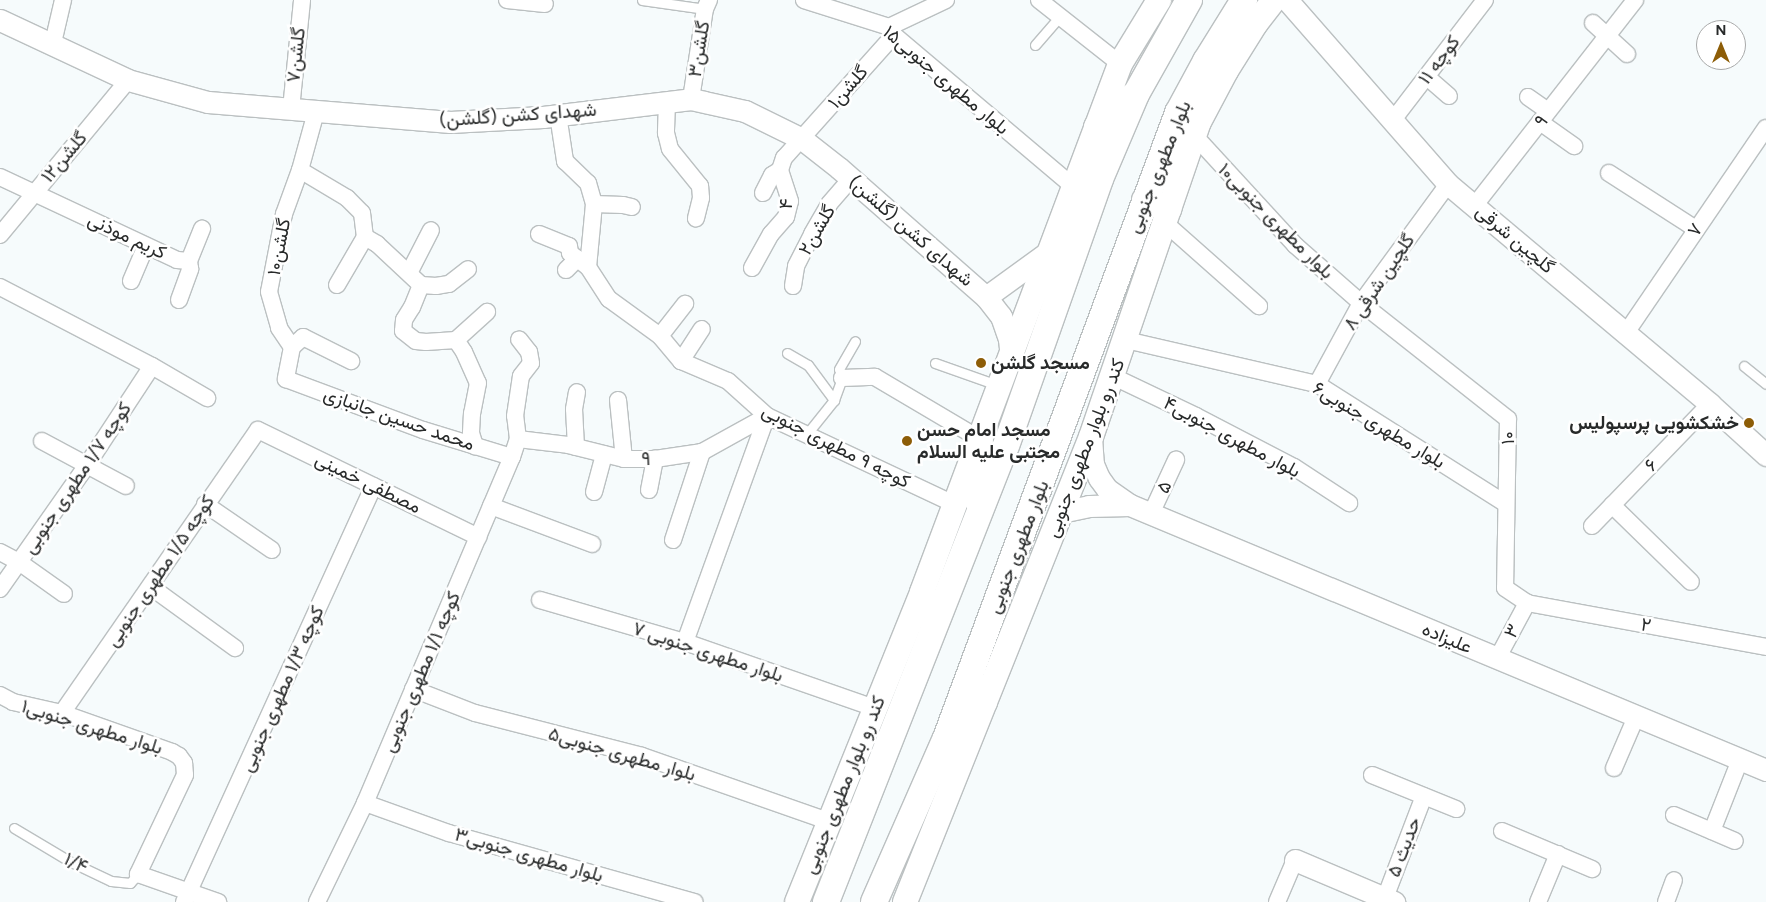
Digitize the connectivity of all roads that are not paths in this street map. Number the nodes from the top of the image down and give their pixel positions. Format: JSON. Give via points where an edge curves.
{"nodes":[{"id":1,"x":63,"y":0,"type":"edge"},
{"id":2,"x":302,"y":0,"type":"edge"},
{"id":3,"x":507,"y":0,"type":"edge"},
{"id":4,"x":642,"y":0,"type":"edge"},
{"id":5,"x":804,"y":0,"type":"edge"},
{"id":6,"x":1039,"y":0,"type":"edge"},
{"id":7,"x":1158,"y":0,"type":"edge"},
{"id":8,"x":1189,"y":0,"type":"edge"},
{"id":9,"x":1244,"y":0,"type":"edge"},
{"id":10,"x":1274,"y":0,"type":"edge"},
{"id":11,"x":1287,"y":0,"type":"edge"},
{"id":12,"x":1485,"y":0,"type":"edge"},
{"id":13,"x":1635,"y":0,"type":"edge"},
{"id":14,"x":934,"y":2,"type":"edge"},
{"id":15,"x":545,"y":4,"type":"dead end"},
{"id":16,"x":707,"y":5,"type":"edge"},
{"id":17,"x":1060,"y":16,"type":"junction"},
{"id":18,"x":0,"y":20,"type":"edge"},
{"id":19,"x":1593,"y":23,"type":"dead end"},
{"id":20,"x":892,"y":31,"type":"junction"},
{"id":21,"x":1607,"y":35,"type":"junction"},
{"id":22,"x":53,"y":43,"type":"junction"},
{"id":23,"x":1035,"y":45,"type":"dead end"},
{"id":24,"x":1627,"y":54,"type":"dead end"},
{"id":25,"x":1120,"y":64,"type":"junction"},
{"id":26,"x":1426,"y":77,"type":"junction"},
{"id":27,"x":128,"y":80,"type":"junction"},
{"id":28,"x":1136,"y":94,"type":"junction"},
{"id":29,"x":1449,"y":96,"type":"dead end"},
{"id":30,"x":1528,"y":97,"type":"dead end"},
{"id":31,"x":691,"y":99,"type":"junction"},
{"id":32,"x":667,"y":102,"type":"junction"},
{"id":33,"x":291,"y":109,"type":"junction"},
{"id":34,"x":316,"y":112,"type":"junction"},
{"id":35,"x":558,"y":115,"type":"junction"},
{"id":36,"x":1544,"y":117,"type":"junction"},
{"id":37,"x":1393,"y":120,"type":"junction"},
{"id":38,"x":1097,"y":127,"type":"junction"},
{"id":39,"x":1766,"y":128,"type":"edge"},
{"id":40,"x":1194,"y":135,"type":"junction"},
{"id":41,"x":802,"y":139,"type":"junction"},
{"id":42,"x":1574,"y":146,"type":"dead end"},
{"id":43,"x":300,"y":170,"type":"junction"},
{"id":44,"x":780,"y":170,"type":"junction"},
{"id":45,"x":1609,"y":172,"type":"dead end"},
{"id":46,"x":0,"y":177,"type":"edge"},
{"id":47,"x":851,"y":179,"type":"junction"},
{"id":48,"x":1448,"y":184,"type":"junction"},
{"id":49,"x":1074,"y":187,"type":"junction"},
{"id":50,"x":35,"y":192,"type":"junction"},
{"id":51,"x":763,"y":192,"type":"dead end"},
{"id":52,"x":594,"y":204,"type":"junction"},
{"id":53,"x":1475,"y":205,"type":"junction"},
{"id":54,"x":632,"y":207,"type":"dead end"},
{"id":55,"x":1159,"y":211,"type":"junction"},
{"id":56,"x":696,"y":218,"type":"dead end"},
{"id":57,"x":202,"y":229,"type":"dead end"},
{"id":58,"x":1696,"y":229,"type":"junction"},
{"id":59,"x":431,"y":230,"type":"dead end"},
{"id":60,"x":539,"y":234,"type":"dead end"},
{"id":61,"x":0,"y":235,"type":"edge"},
{"id":62,"x":365,"y":237,"type":"junction"},
{"id":63,"x":146,"y":246,"type":"junction"},
{"id":64,"x":1051,"y":250,"type":"junction"},
{"id":65,"x":189,"y":260,"type":"junction"},
{"id":66,"x":577,"y":265,"type":"junction"},
{"id":67,"x":752,"y":268,"type":"dead end"},
{"id":68,"x":468,"y":269,"type":"dead end"},
{"id":69,"x":415,"y":279,"type":"junction"},
{"id":70,"x":131,"y":281,"type":"dead end"},
{"id":71,"x":337,"y":286,"type":"dead end"},
{"id":72,"x":793,"y":286,"type":"dead end"},
{"id":73,"x":0,"y":287,"type":"edge"},
{"id":74,"x":986,"y":297,"type":"junction"},
{"id":75,"x":179,"y":300,"type":"dead end"},
{"id":76,"x":1361,"y":303,"type":"junction"},
{"id":77,"x":686,"y":304,"type":"dead end"},
{"id":78,"x":1259,"y":306,"type":"dead end"},
{"id":79,"x":487,"y":312,"type":"dead end"},
{"id":80,"x":702,"y":329,"type":"dead end"},
{"id":81,"x":1626,"y":333,"type":"junction"},
{"id":82,"x":660,"y":336,"type":"junction"},
{"id":83,"x":519,"y":339,"type":"dead end"},
{"id":84,"x":456,"y":340,"type":"junction"},
{"id":85,"x":1126,"y":340,"type":"junction"},
{"id":86,"x":855,"y":341,"type":"dead end"},
{"id":87,"x":426,"y":342,"type":"junction"},
{"id":88,"x":292,"y":347,"type":"junction"},
{"id":89,"x":787,"y":353,"type":"dead end"},
{"id":90,"x":416,"y":356,"type":"dead end"},
{"id":91,"x":1011,"y":357,"type":"junction"},
{"id":92,"x":351,"y":361,"type":"dead end"},
{"id":93,"x":681,"y":361,"type":"junction"},
{"id":94,"x":935,"y":363,"type":"dead end"},
{"id":95,"x":152,"y":366,"type":"junction"},
{"id":96,"x":1744,"y":366,"type":"dead end"},
{"id":97,"x":1112,"y":376,"type":"junction"},
{"id":98,"x":842,"y":378,"type":"junction"},
{"id":99,"x":1317,"y":384,"type":"junction"},
{"id":100,"x":1766,"y":384,"type":"edge"},
{"id":101,"x":1000,"y":386,"type":"junction"},
{"id":102,"x":577,"y":392,"type":"dead end"},
{"id":103,"x":207,"y":398,"type":"dead end"},
{"id":104,"x":618,"y":400,"type":"dead end"},
{"id":105,"x":834,"y":400,"type":"junction"},
{"id":106,"x":1710,"y":404,"type":"junction"},
{"id":107,"x":767,"y":416,"type":"junction"},
{"id":108,"x":258,"y":430,"type":"joint"},
{"id":109,"x":806,"y":435,"type":"junction"},
{"id":110,"x":1091,"y":437,"type":"junction"},
{"id":111,"x":518,"y":439,"type":"junction"},
{"id":112,"x":980,"y":439,"type":"junction"},
{"id":113,"x":42,"y":441,"type":"dead end"},
{"id":114,"x":474,"y":446,"type":"junction"},
{"id":115,"x":576,"y":447,"type":"junction"},
{"id":116,"x":702,"y":452,"type":"junction"},
{"id":117,"x":1765,"y":453,"type":"edge"},
{"id":118,"x":604,"y":454,"type":"junction"},
{"id":119,"x":512,"y":458,"type":"junction"},
{"id":120,"x":624,"y":459,"type":"junction"},
{"id":121,"x":655,"y":459,"type":"junction"},
{"id":122,"x":1176,"y":460,"type":"dead end"},
{"id":123,"x":86,"y":465,"type":"junction"},
{"id":124,"x":126,"y":486,"type":"dead end"},
{"id":125,"x":374,"y":486,"type":"junction"},
{"id":126,"x":649,"y":490,"type":"dead end"},
{"id":127,"x":594,"y":492,"type":"dead end"},
{"id":128,"x":1349,"y":503,"type":"dead end"},
{"id":129,"x":206,"y":504,"type":"junction"},
{"id":130,"x":954,"y":504,"type":"junction"},
{"id":131,"x":1506,"y":504,"type":"junction"},
{"id":132,"x":1130,"y":505,"type":"junction"},
{"id":133,"x":1612,"y":505,"type":"junction"},
{"id":134,"x":491,"y":506,"type":"junction"},
{"id":135,"x":1061,"y":512,"type":"junction"},
{"id":136,"x":1151,"y":514,"type":"junction"},
{"id":137,"x":977,"y":520,"type":"junction"},
{"id":138,"x":1592,"y":526,"type":"dead end"},
{"id":139,"x":478,"y":537,"type":"junction"},
{"id":140,"x":673,"y":540,"type":"dead end"},
{"id":141,"x":592,"y":544,"type":"dead end"},
{"id":142,"x":272,"y":550,"type":"dead end"},
{"id":143,"x":0,"y":552,"type":"edge"},
{"id":144,"x":19,"y":562,"type":"junction"},
{"id":145,"x":1692,"y":582,"type":"dead end"},
{"id":146,"x":0,"y":588,"type":"edge"},
{"id":147,"x":151,"y":588,"type":"junction"},
{"id":148,"x":64,"y":594,"type":"dead end"},
{"id":149,"x":540,"y":600,"type":"dead end"},
{"id":150,"x":1526,"y":603,"type":"junction"},
{"id":151,"x":685,"y":642,"type":"junction"},
{"id":152,"x":1766,"y":647,"type":"edge"},
{"id":153,"x":235,"y":648,"type":"dead end"},
{"id":154,"x":1497,"y":659,"type":"junction"},
{"id":155,"x":413,"y":689,"type":"junction"},
{"id":156,"x":0,"y":695,"type":"edge"},
{"id":157,"x":984,"y":702,"type":"junction"},
{"id":158,"x":875,"y":708,"type":"junction"},
{"id":159,"x":62,"y":713,"type":"junction"},
{"id":160,"x":1636,"y":717,"type":"junction"},
{"id":161,"x":946,"y":738,"type":"junction"},
{"id":162,"x":1740,"y":760,"type":"junction"},
{"id":163,"x":1614,"y":768,"type":"dead end"},
{"id":164,"x":1766,"y":770,"type":"edge"},
{"id":165,"x":1372,"y":774,"type":"dead end"},
{"id":166,"x":1424,"y":796,"type":"junction"},
{"id":167,"x":365,"y":803,"type":"junction"},
{"id":168,"x":1456,"y":809,"type":"dead end"},
{"id":169,"x":1674,"y":815,"type":"dead end"},
{"id":170,"x":830,"y":822,"type":"junction"},
{"id":171,"x":14,"y":828,"type":"dead end"},
{"id":172,"x":1502,"y":831,"type":"dead end"},
{"id":173,"x":1712,"y":831,"type":"junction"},
{"id":174,"x":1735,"y":841,"type":"dead end"},
{"id":175,"x":1558,"y":854,"type":"junction"},
{"id":176,"x":1295,"y":860,"type":"joint"},
{"id":177,"x":1592,"y":869,"type":"dead end"},
{"id":178,"x":138,"y":874,"type":"junction"},
{"id":179,"x":1674,"y":880,"type":"dead end"},
{"id":180,"x":187,"y":897,"type":"edge"},
{"id":181,"x":1390,"y":900,"type":"edge"},
{"id":182,"x":218,"y":902,"type":"edge"},
{"id":183,"x":317,"y":902,"type":"edge"},
{"id":184,"x":694,"y":902,"type":"edge"},
{"id":185,"x":797,"y":902,"type":"edge"},
{"id":186,"x":826,"y":902,"type":"edge"},
{"id":187,"x":874,"y":902,"type":"edge"},
{"id":188,"x":905,"y":902,"type":"edge"},
{"id":189,"x":1277,"y":902,"type":"edge"},
{"id":190,"x":1538,"y":902,"type":"edge"},
{"id":191,"x":1666,"y":902,"type":"edge"}],
"edges":[{"from":1,"to":22,"type":"street"},
{"from":2,"to":33,"type":"street","name":"گلشن۷"},
{"from":3,"to":15,"type":"street"},
{"from":4,"to":16,"type":"lane"},
{"from":5,"to":20,"type":"street","name":"بلوار مطهری جنوبی۱۵"},
{"from":6,"to":17,"type":"street"},
{"from":7,"to":25,"type":"main road","name":"کند رو بلوار مطهری جنوبی"},
{"from":8,"to":28,"type":"main road"},
{"from":9,"to":55,"type":"main road","name":"بلوار مطهری جنوبی","via":[[1178,114]]},
{"from":10,"to":40,"type":"main road","name":"کند رو بلوار مطهری جنوبی","via":[[1226,71]]},
{"from":11,"to":37,"type":"street","name":"گلچین شرقی"},
{"from":12,"to":26,"type":"street","name":"کوچه ۱۱"},
{"from":13,"to":21,"type":"street","name":"۹"},
{"from":14,"to":20,"type":"street"},
{"from":16,"to":31,"type":"street","name":"گلشن۳"},
{"from":17,"to":23,"type":"lane"},
{"from":17,"to":25,"type":"street"},
{"from":18,"to":22,"type":"street","name":"شهدای کشن (گلشن)"},
{"from":19,"to":21,"type":"street"},
{"from":20,"to":41,"type":"street","name":"گلشن۱"},
{"from":20,"to":49,"type":"street","name":"بلوار مطهری جنوبی۱۵"},
{"from":21,"to":24,"type":"street"},
{"from":21,"to":36,"type":"street","name":"۹"},
{"from":22,"to":27,"type":"street","name":"شهدای کشن (گلشن)"},
{"from":25,"to":38,"type":"main road","name":"کند رو بلوار مطهری جنوبی"},
{"from":26,"to":29,"type":"street"},
{"from":26,"to":37,"type":"street","name":"کوچه ۱۱"},
{"from":27,"to":33,"type":"street","name":"شهدای کشن (گلشن)","via":[[208,102]]},
{"from":27,"to":50,"type":"street","name":"گلشن۱۲"},
{"from":28,"to":38,"type":"main road"},
{"from":28,"to":137,"type":"main road","via":[[1100,179]]},
{"from":30,"to":36,"type":"street"},
{"from":31,"to":32,"type":"street","name":"شهدای کشن (گلشن)"},
{"from":31,"to":41,"type":"street","name":"شهدای کشن (گلشن)","via":[[745,111]]},
{"from":32,"to":35,"type":"street","name":"شهدای کشن (گلشن)"},
{"from":32,"to":56,"type":"street","via":[[666,133],[670,148],[700,186]]},
{"from":33,"to":34,"type":"street","name":"شهدای کشن (گلشن)"},
{"from":34,"to":35,"type":"street","name":"شهدای کشن (گلشن)","via":[[450,122]]},
{"from":34,"to":43,"type":"street","name":"گلشن۱۰"},
{"from":35,"to":52,"type":"street","via":[[565,161],[588,183]]},
{"from":36,"to":42,"type":"street"},
{"from":36,"to":53,"type":"street","name":"۹"},
{"from":37,"to":48,"type":"street","name":"گلچین شرقی"},
{"from":38,"to":49,"type":"main road","name":"کند رو بلوار مطهری جنوبی"},
{"from":39,"to":58,"type":"street","name":"۷"},
{"from":40,"to":55,"type":"main road","name":"کند رو بلوار مطهری جنوبی"},
{"from":40,"to":76,"type":"street","name":"بلوار مطهری جنوبی۱۰","via":[[1296,245]]},
{"from":41,"to":44,"type":"street","via":[[784,158]]},
{"from":41,"to":47,"type":"street","name":"شهدای کشن (گلشن)"},
{"from":43,"to":62,"type":"street","via":[[347,198],[362,213]]},
{"from":43,"to":88,"type":"street","name":"گلشن۱۰","via":[[284,214],[269,292],[279,328]]},
{"from":44,"to":51,"type":"street","via":[[772,175]]},
{"from":44,"to":67,"type":"street","name":"۴","via":[[790,202],[786,217],[771,234]]},
{"from":45,"to":58,"type":"street"},
{"from":46,"to":50,"type":"street","name":"کریم موذنی"},
{"from":47,"to":72,"type":"street","name":"گلشن۲","via":[[829,204],[812,234],[796,266]]},
{"from":47,"to":74,"type":"street","name":"شهدای کشن (گلشن)"},
{"from":48,"to":53,"type":"street","name":"گلچین شرقی"},
{"from":48,"to":76,"type":"street","name":"۸ گلچین شرقی"},
{"from":49,"to":64,"type":"main road","name":"کند رو بلوار مطهری جنوبی"},
{"from":50,"to":61,"type":"street","name":"گلشن۱۲"},
{"from":50,"to":63,"type":"street","name":"کریم موذنی"},
{"from":52,"to":54,"type":"street"},
{"from":52,"to":66,"type":"street"},
{"from":53,"to":81,"type":"street","name":"گلچین شرقی"},
{"from":55,"to":78,"type":"street"},
{"from":55,"to":85,"type":"main road","name":"کند رو بلوار مطهری جنوبی"},
{"from":55,"to":161,"type":"main road","name":"بلوار مطهری جنوبی"},
{"from":57,"to":65,"type":"street","name":"کریم موذنی"},
{"from":58,"to":81,"type":"street","name":"۷"},
{"from":59,"to":69,"type":"street"},
{"from":60,"to":66,"type":"street","name":"کوچه ۹ مطهری جنوبی","via":[[569,246]]},
{"from":62,"to":69,"type":"street"},
{"from":62,"to":71,"type":"street"},
{"from":63,"to":65,"type":"street","name":"کریم موذنی","via":[[177,260]]},
{"from":63,"to":70,"type":"street"},
{"from":64,"to":74,"type":"street","name":"شهدای کشن (گلشن)"},
{"from":64,"to":91,"type":"main road","name":"کند رو بلوار مطهری جنوبی"},
{"from":65,"to":75,"type":"street","via":[[190,269]]},
{"from":66,"to":82,"type":"street","name":"کوچه ۹ مطهری جنوبی","via":[[609,299]]},
{"from":68,"to":69,"type":"street","via":[[449,284],[436,286]]},
{"from":69,"to":87,"type":"street","via":[[412,307],[404,320],[404,331],[416,341]]},
{"from":73,"to":95,"type":"street"},
{"from":74,"to":91,"type":"street","name":"شهدای کشن (گلشن)","via":[[1000,316],[1009,339]]},
{"from":76,"to":99,"type":"street","name":"۸ گلچین شرقی"},
{"from":76,"to":131,"type":"street","name":"۱۰","via":[[1508,419]]},
{"from":77,"to":82,"type":"street"},
{"from":79,"to":84,"type":"street"},
{"from":80,"to":93,"type":"street"},
{"from":81,"to":106,"type":"street","name":"گلچین شرقی"},
{"from":82,"to":93,"type":"street","name":"کوچه ۹ مطهری جنوبی"},
{"from":83,"to":111,"type":"street","via":[[529,352],[531,363],[521,376],[515,416]]},
{"from":84,"to":87,"type":"street"},
{"from":84,"to":114,"type":"street","via":[[478,383],[472,413]]},
{"from":85,"to":97,"type":"main road","name":"کند رو بلوار مطهری جنوبی"},
{"from":85,"to":99,"type":"street","name":"بلوار مطهری جنوبی۶"},
{"from":86,"to":98,"type":"lane","via":[[840,369]]},
{"from":87,"to":90,"type":"street"},
{"from":88,"to":92,"type":"street","via":[[303,337]]},
{"from":88,"to":114,"type":"street","name":"محمد حسین جانبازی","via":[[286,379]]},
{"from":89,"to":105,"type":"lane","via":[[808,365]]},
{"from":91,"to":101,"type":"main road","name":"کند رو بلوار مطهری جنوبی"},
{"from":93,"to":107,"type":"street","name":"کوچه ۹ مطهری جنوبی","via":[[728,381]]},
{"from":94,"to":101,"type":"lane"},
{"from":95,"to":103,"type":"street"},
{"from":95,"to":123,"type":"street","name":"کوچه ۱/۷ مطهری جنوبی"},
{"from":96,"to":100,"type":"lane"},
{"from":97,"to":110,"type":"main road","name":"کند رو بلوار مطهری جنوبی"},
{"from":97,"to":128,"type":"street","name":"بلوار مطهری جنوبی۴","via":[[1294,467]]},
{"from":98,"to":105,"type":"lane"},
{"from":98,"to":112,"type":"street","via":[[875,377]]},
{"from":99,"to":131,"type":"street","name":"بلوار مطهری جنوبی۶"},
{"from":101,"to":112,"type":"main road","name":"کند رو بلوار مطهری جنوبی"},
{"from":102,"to":115,"type":"street","via":[[574,409]]},
{"from":104,"to":120,"type":"street"},
{"from":105,"to":109,"type":"lane"},
{"from":106,"to":117,"type":"street","name":"گلچین شرقی"},
{"from":106,"to":133,"type":"street","name":"۶"},
{"from":107,"to":109,"type":"street","name":"کوچه ۹ مطهری جنوبی"},
{"from":107,"to":116,"type":"street","name":"۹"},
{"from":107,"to":151,"type":"street"},
{"from":108,"to":125,"type":"street","name":"مصطفی خمینی"},
{"from":108,"to":129,"type":"street","name":"کوچه ۱/۵ مطهری جنوبی"},
{"from":109,"to":130,"type":"street","name":"کوچه ۹ مطهری جنوبی"},
{"from":110,"to":132,"type":"street","name":"علیزاده","via":[[1093,464],[1099,478],[1107,489]]},
{"from":110,"to":135,"type":"main road","name":"کند رو بلوار مطهری جنوبی"},
{"from":111,"to":115,"type":"street","name":"۹"},
{"from":111,"to":119,"type":"street","name":"کوچه ۱/۱ مطهری جنوبی"},
{"from":112,"to":130,"type":"main road","name":"کند رو بلوار مطهری جنوبی"},
{"from":112,"to":137,"type":"main road"},
{"from":113,"to":123,"type":"street"},
{"from":114,"to":119,"type":"street","name":"محمد حسین جانبازی"},
{"from":115,"to":118,"type":"street","name":"۹"},
{"from":116,"to":121,"type":"street","name":"۹"},
{"from":116,"to":140,"type":"street"},
{"from":118,"to":120,"type":"street","name":"۹"},
{"from":118,"to":127,"type":"street"},
{"from":119,"to":134,"type":"street","name":"کوچه ۱/۱ مطهری جنوبی"},
{"from":120,"to":121,"type":"street","name":"۹"},
{"from":121,"to":126,"type":"street"},
{"from":122,"to":136,"type":"street","name":"۵"},
{"from":123,"to":124,"type":"street"},
{"from":123,"to":144,"type":"street","name":"کوچه ۱/۷ مطهری جنوبی"},
{"from":125,"to":139,"type":"street","name":"مصطفی خمینی"},
{"from":125,"to":180,"type":"street","name":"کوچه ۱/۳ مطهری جنوبی"},
{"from":129,"to":142,"type":"street"},
{"from":129,"to":147,"type":"street","name":"کوچه ۱/۵ مطهری جنوبی"},
{"from":130,"to":158,"type":"main road","name":"کند رو بلوار مطهری جنوبی"},
{"from":131,"to":150,"type":"street","name":"۱۰","via":[[1505,588]]},
{"from":132,"to":135,"type":"street","name":"علیزاده","via":[[1089,506]]},
{"from":132,"to":136,"type":"street","name":"علیزاده"},
{"from":133,"to":138,"type":"street","name":"۶"},
{"from":133,"to":145,"type":"street"},
{"from":134,"to":139,"type":"street","name":"کوچه ۱/۱ مطهری جنوبی"},
{"from":134,"to":141,"type":"street"},
{"from":135,"to":157,"type":"main road","name":"کند رو بلوار مطهری جنوبی"},
{"from":136,"to":154,"type":"street","name":"علیزاده"},
{"from":137,"to":186,"type":"main road"},
{"from":139,"to":155,"type":"street","name":"کوچه ۱/۱ مطهری جنوبی"},
{"from":143,"to":144,"type":"street"},
{"from":144,"to":146,"type":"street","name":"کوچه ۱/۷ مطهری جنوبی"},
{"from":144,"to":148,"type":"street"},
{"from":147,"to":153,"type":"street"},
{"from":147,"to":159,"type":"street","name":"کوچه ۱/۵ مطهری جنوبی"},
{"from":149,"to":151,"type":"street","name":"۷ بلوار مطهری جنوبی"},
{"from":150,"to":152,"type":"street","name":"۲"},
{"from":150,"to":154,"type":"street","name":"۳"},
{"from":151,"to":158,"type":"street","name":"۷ بلوار مطهری جنوبی"},
{"from":154,"to":160,"type":"street","name":"علیزاده"},
{"from":155,"to":167,"type":"street","name":"کوچه ۱/۱ مطهری جنوبی"},
{"from":155,"to":170,"type":"street","name":"۵بلوار مطهری جنوبی","via":[[475,713],[642,756]]},
{"from":156,"to":159,"type":"street","name":"۱بلوار مطهری جنوبی","via":[[13,702]]},
{"from":157,"to":161,"type":"main road"},
{"from":157,"to":188,"type":"main road","name":"کند رو بلوار مطهری جنوبی"},
{"from":158,"to":170,"type":"main road","name":"کند رو بلوار مطهری جنوبی"},
{"from":159,"to":178,"type":"street","name":"۱بلوار مطهری جنوبی","via":[[172,752],[184,763],[184,775]]},
{"from":160,"to":162,"type":"street","name":"علیزاده"},
{"from":160,"to":163,"type":"street"},
{"from":161,"to":187,"type":"main road","name":"بلوار مطهری جنوبی"},
{"from":162,"to":164,"type":"street","name":"علیزاده"},
{"from":162,"to":173,"type":"street"},
{"from":165,"to":166,"type":"street"},
{"from":166,"to":168,"type":"street"},
{"from":166,"to":181,"type":"street","name":"حدیث ۵"},
{"from":167,"to":183,"type":"street","name":"کوچه ۱/۱ مطهری جنوبی"},
{"from":167,"to":184,"type":"street","name":"بلوار مطهری جنوبی۳","via":[[449,833]]},
{"from":169,"to":173,"type":"street"},
{"from":170,"to":185,"type":"main road","name":"کند رو بلوار مطهری جنوبی"},
{"from":171,"to":178,"type":"lane","name":"۱/۴","via":[[70,862],[111,880],[130,883]]},
{"from":172,"to":175,"type":"street"},
{"from":173,"to":174,"type":"street"},
{"from":175,"to":177,"type":"street"},
{"from":175,"to":190,"type":"street"},
{"from":176,"to":181,"type":"street"},
{"from":176,"to":189,"type":"street"},
{"from":178,"to":180,"type":"street"},
{"from":179,"to":191,"type":"street"},
{"from":180,"to":182,"type":"street"}]}
